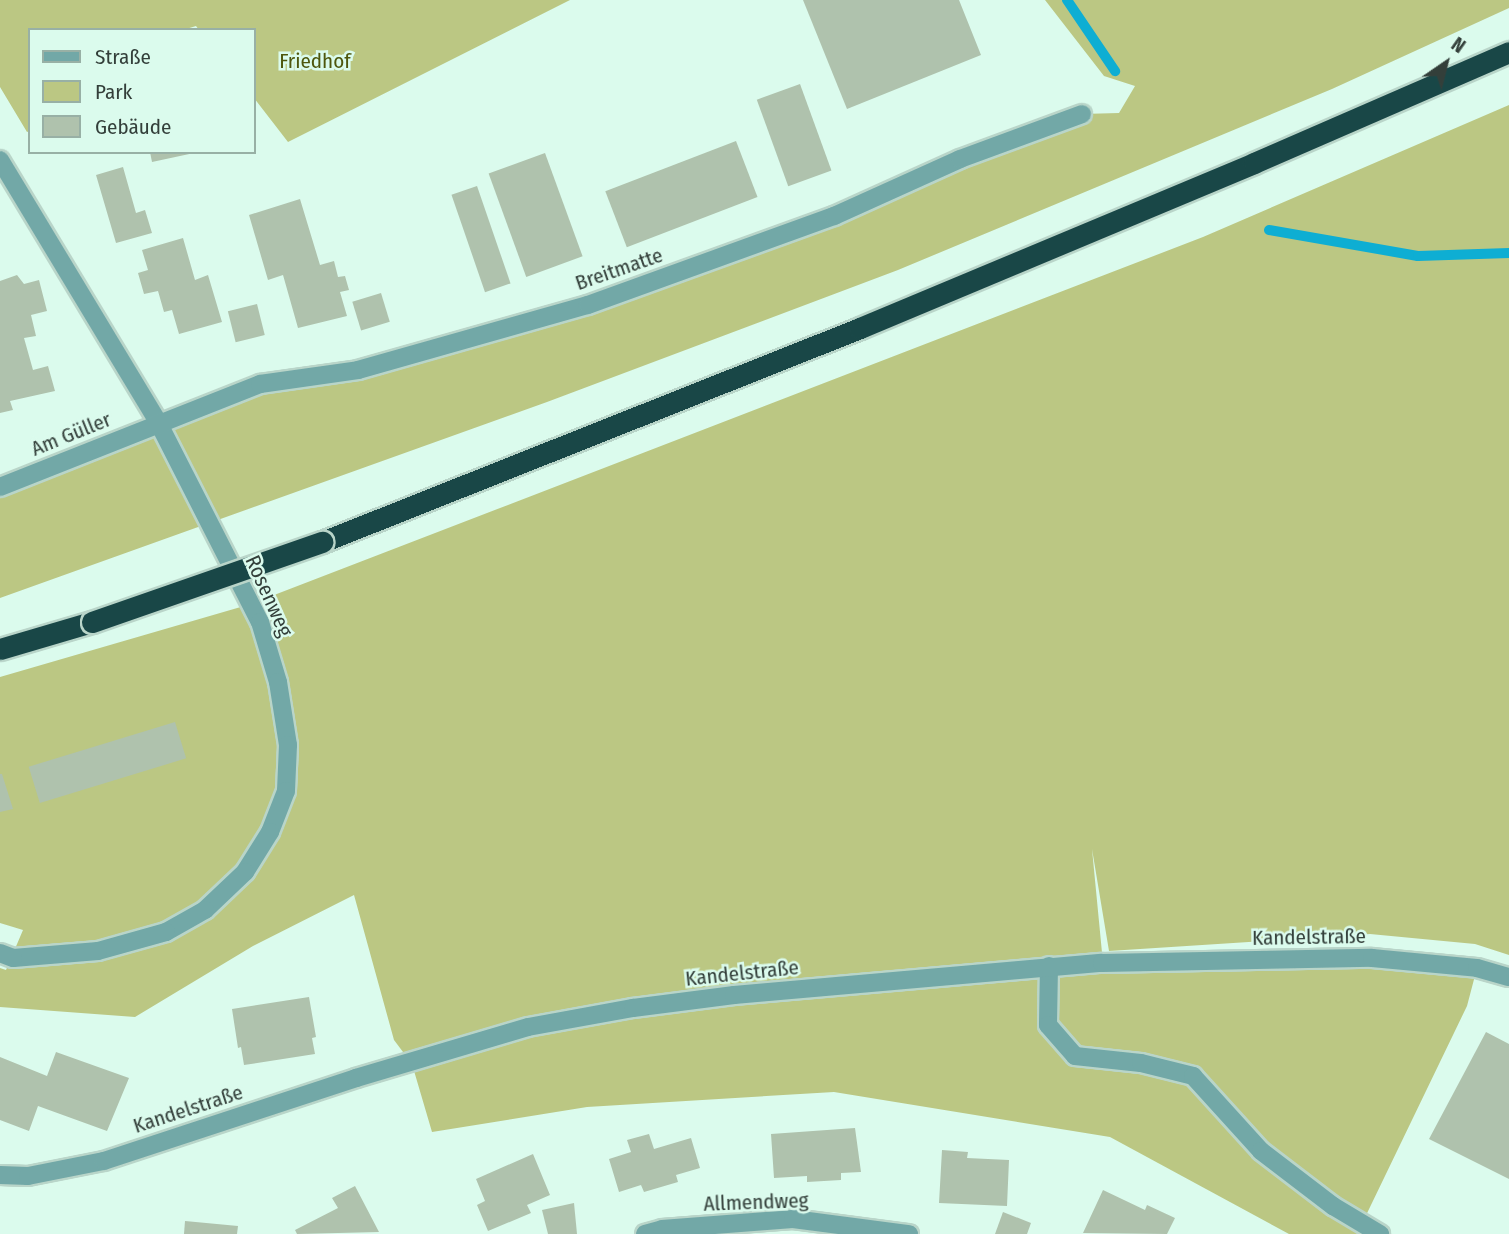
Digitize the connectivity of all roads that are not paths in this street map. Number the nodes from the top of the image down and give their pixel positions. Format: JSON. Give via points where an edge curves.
{"nodes":[{"id":1,"x":1509,"y":52,"type":"edge"},
{"id":2,"x":1082,"y":114,"type":"dead end"},
{"id":3,"x":0,"y":160,"type":"edge"},
{"id":4,"x":159,"y":424,"type":"junction"},
{"id":5,"x":0,"y":487,"type":"edge"},
{"id":6,"x":0,"y":649,"type":"edge"},
{"id":7,"x":0,"y":953,"type":"edge"},
{"id":8,"x":1049,"y":966,"type":"junction"},
{"id":9,"x":1509,"y":977,"type":"edge"},
{"id":10,"x":0,"y":1175,"type":"edge"},
{"id":11,"x":645,"y":1234,"type":"edge"},
{"id":12,"x":909,"y":1234,"type":"edge"},
{"id":13,"x":1380,"y":1234,"type":"edge"}],
"edges":[{"from":1,"to":6,"type":"highway","bridge":true,"via":[[886,317],[322,542]]},
{"from":2,"to":4,"type":"street","name":"Breitmatte","via":[[960,159],[834,216],[588,305],[358,370],[260,384]]},
{"from":3,"to":4,"type":"street","name":"Rosenweg"},
{"from":4,"to":5,"type":"street","name":"Am Güller"},
{"from":4,"to":7,"type":"street","name":"Rosenweg","via":[[260,622],[278,682],[288,745],[286,791],[270,832],[245,872],[205,910],[166,932],[98,951],[13,958]]},
{"from":8,"to":9,"type":"street","name":"Kandelstraße","via":[[1372,958],[1477,968]]},
{"from":8,"to":10,"type":"street","name":"Kandelstraße","via":[[734,995],[633,1007],[528,1027],[104,1161],[28,1176]]},
{"from":8,"to":13,"type":"street","via":[[1048,1025],[1075,1056],[1141,1063],[1193,1076],[1261,1151],[1333,1206]]},
{"from":11,"to":12,"type":"street","name":"Allmendweg","via":[[793,1219]]}]}
